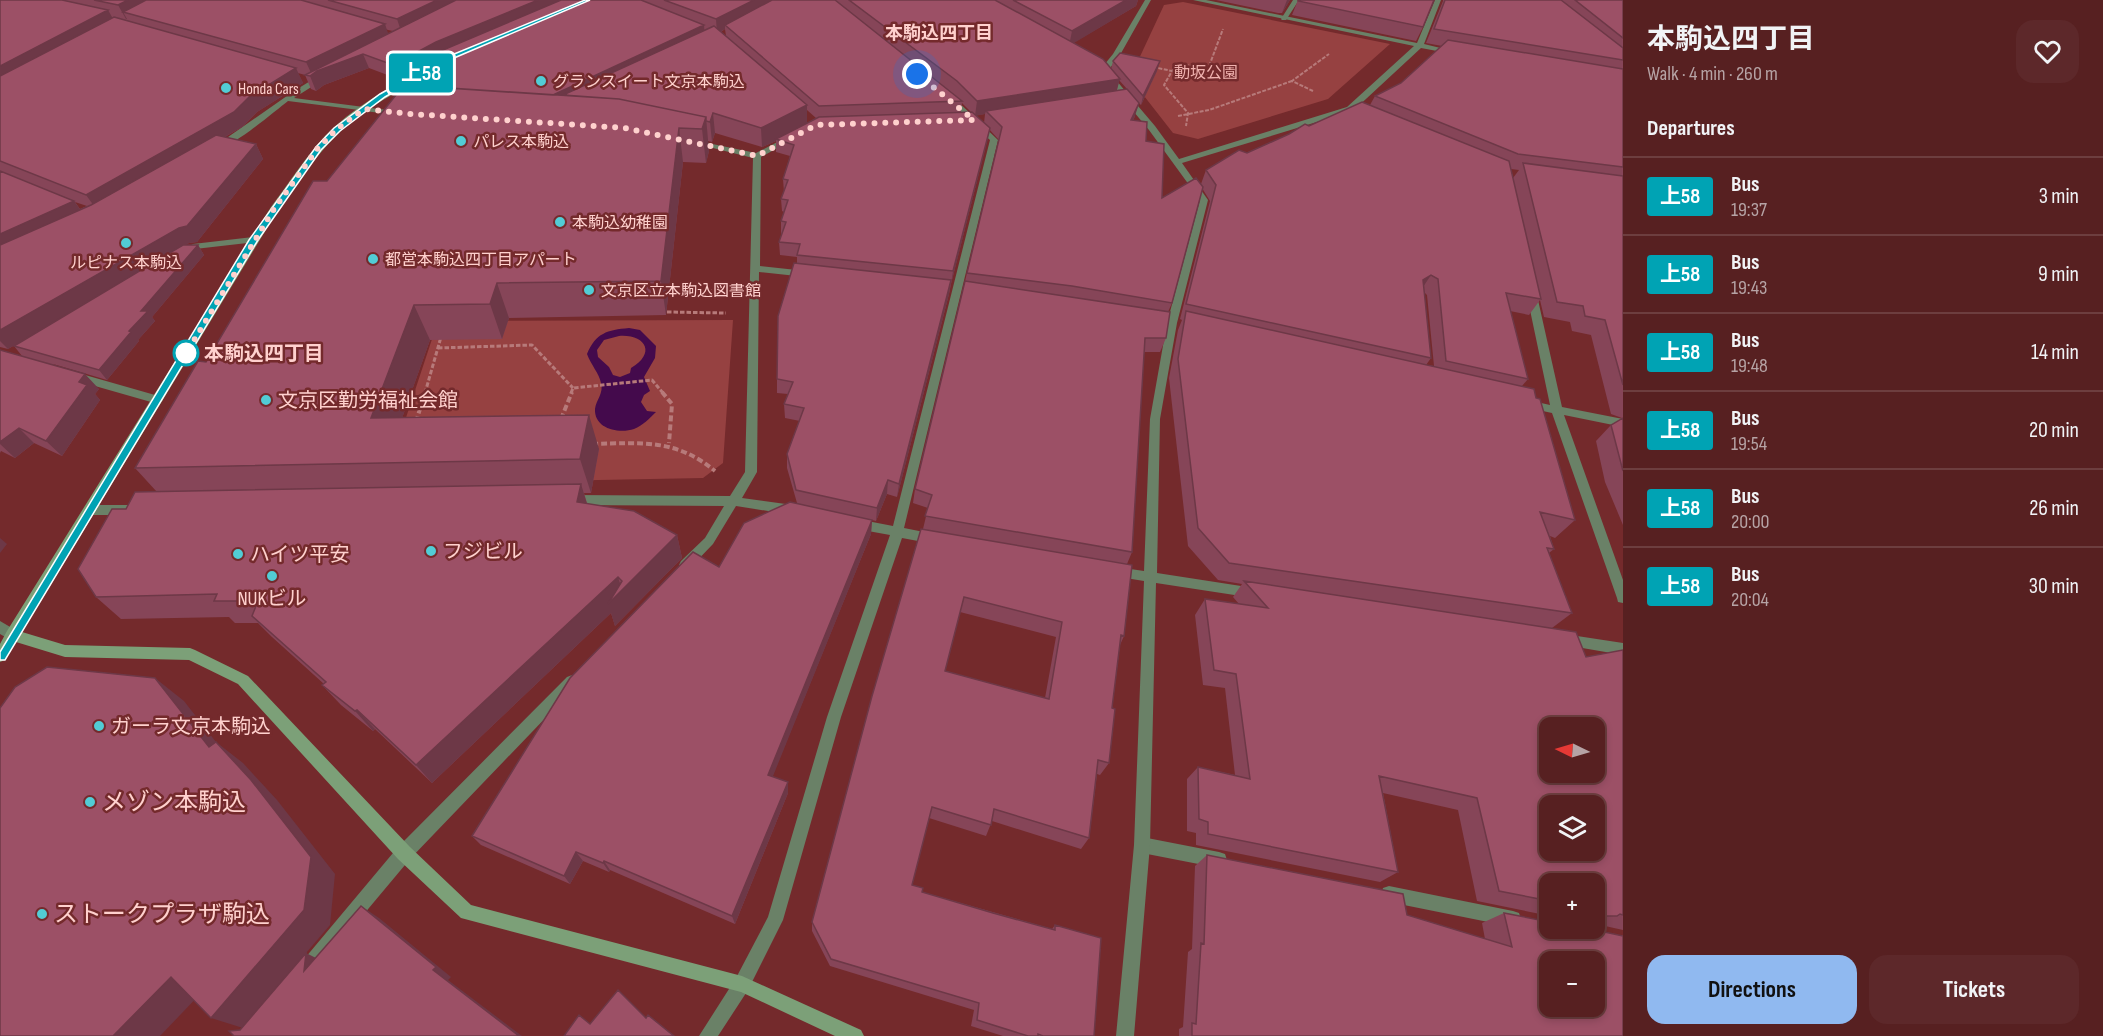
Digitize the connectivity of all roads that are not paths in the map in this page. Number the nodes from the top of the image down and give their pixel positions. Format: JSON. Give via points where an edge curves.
{"nodes":[{"id":1,"x":1196,"y":0,"type":"edge"},
{"id":2,"x":1296,"y":0,"type":"edge"},
{"id":3,"x":1438,"y":0,"type":"edge"},
{"id":4,"x":1147,"y":2,"type":"edge"},
{"id":5,"x":1137,"y":3,"type":"dead end"},
{"id":6,"x":1284,"y":19,"type":"junction"},
{"id":7,"x":1420,"y":45,"type":"junction"},
{"id":8,"x":1460,"y":54,"type":"edge"},
{"id":9,"x":435,"y":65,"type":"edge"},
{"id":10,"x":334,"y":72,"type":"edge"},
{"id":11,"x":304,"y":78,"type":"edge"},
{"id":12,"x":314,"y":81,"type":"junction"},
{"id":13,"x":942,"y":93,"type":"edge"},
{"id":14,"x":1126,"y":96,"type":"junction"},
{"id":15,"x":1116,"y":97,"type":"edge"},
{"id":16,"x":287,"y":99,"type":"junction"},
{"id":17,"x":364,"y":109,"type":"junction"},
{"id":18,"x":1350,"y":109,"type":"junction"},
{"id":19,"x":1358,"y":112,"type":"edge"},
{"id":20,"x":411,"y":114,"type":"edge"},
{"id":21,"x":796,"y":135,"type":"edge"},
{"id":22,"x":680,"y":139,"type":"edge"},
{"id":23,"x":208,"y":153,"type":"edge"},
{"id":24,"x":757,"y":156,"type":"junction"},
{"id":25,"x":1178,"y":162,"type":"junction"},
{"id":26,"x":253,"y":240,"type":"junction"},
{"id":27,"x":172,"y":259,"type":"edge"},
{"id":28,"x":754,"y":268,"type":"junction"},
{"id":29,"x":1527,"y":274,"type":"edge"},
{"id":30,"x":820,"y":275,"type":"edge"},
{"id":31,"x":63,"y":373,"type":"edge"},
{"id":32,"x":158,"y":400,"type":"junction"},
{"id":33,"x":1522,"y":403,"type":"edge"},
{"id":34,"x":1557,"y":411,"type":"junction"},
{"id":35,"x":1623,"y":423,"type":"edge"},
{"id":36,"x":555,"y":501,"type":"edge"},
{"id":37,"x":734,"y":501,"type":"junction"},
{"id":38,"x":90,"y":510,"type":"junction"},
{"id":39,"x":141,"y":510,"type":"edge"},
{"id":40,"x":808,"y":513,"type":"edge"},
{"id":41,"x":842,"y":520,"type":"edge"},
{"id":42,"x":897,"y":533,"type":"junction"},
{"id":43,"x":943,"y":541,"type":"edge"},
{"id":44,"x":1100,"y":569,"type":"edge"},
{"id":45,"x":676,"y":574,"type":"edge"},
{"id":46,"x":1152,"y":577,"type":"junction"},
{"id":47,"x":1265,"y":595,"type":"edge"},
{"id":48,"x":1623,"y":598,"type":"edge"},
{"id":49,"x":6,"y":631,"type":"edge"},
{"id":50,"x":1554,"y":639,"type":"edge"},
{"id":51,"x":1623,"y":649,"type":"edge"},
{"id":52,"x":0,"y":656,"type":"edge"},
{"id":53,"x":586,"y":667,"type":"edge"},
{"id":54,"x":1142,"y":845,"type":"junction"},
{"id":55,"x":404,"y":853,"type":"junction"},
{"id":56,"x":1235,"y":864,"type":"edge"},
{"id":57,"x":1375,"y":891,"type":"edge"},
{"id":58,"x":1526,"y":921,"type":"edge"},
{"id":59,"x":295,"y":982,"type":"edge"},
{"id":60,"x":742,"y":984,"type":"junction"},
{"id":61,"x":708,"y":1036,"type":"edge"},
{"id":62,"x":855,"y":1036,"type":"edge"},
{"id":63,"x":1125,"y":1036,"type":"edge"}],
"edges":[{"from":1,"to":6,"type":"street"},
{"from":2,"to":6,"type":"street"},
{"from":3,"to":7,"type":"street","via":[[1429,10]]},
{"from":4,"to":5,"type":"street"},
{"from":4,"to":14,"type":"street","via":[[1114,58],[1100,68]]},
{"from":6,"to":7,"type":"street"},
{"from":7,"to":8,"type":"street"},
{"from":7,"to":18,"type":"street"},
{"from":9,"to":17,"type":"main road"},
{"from":10,"to":12,"type":"street"},
{"from":11,"to":12,"type":"street"},
{"from":12,"to":16,"type":"street"},
{"from":13,"to":42,"type":"street","via":[[994,140]]},
{"from":14,"to":15,"type":"street"},
{"from":14,"to":25,"type":"street"},
{"from":16,"to":17,"type":"street"},
{"from":16,"to":23,"type":"street","via":[[245,132]]},
{"from":17,"to":20,"type":"street"},
{"from":17,"to":26,"type":"main road","via":[[318,148]]},
{"from":18,"to":19,"type":"street"},
{"from":18,"to":25,"type":"street"},
{"from":21,"to":24,"type":"street"},
{"from":22,"to":24,"type":"street"},
{"from":24,"to":28,"type":"street"},
{"from":25,"to":46,"type":"street","via":[[1204,200],[1172,324],[1155,419]]},
{"from":26,"to":27,"type":"street","via":[[193,247]]},
{"from":26,"to":32,"type":"main road"},
{"from":28,"to":30,"type":"street"},
{"from":28,"to":37,"type":"street","via":[[751,472]]},
{"from":29,"to":34,"type":"street"},
{"from":31,"to":32,"type":"street"},
{"from":32,"to":38,"type":"main road"},
{"from":33,"to":34,"type":"street"},
{"from":34,"to":35,"type":"street"},
{"from":34,"to":48,"type":"street"},
{"from":36,"to":37,"type":"street"},
{"from":37,"to":40,"type":"street"},
{"from":37,"to":45,"type":"street","via":[[708,541]]},
{"from":38,"to":39,"type":"street"},
{"from":38,"to":49,"type":"main road"},
{"from":41,"to":42,"type":"street"},
{"from":42,"to":43,"type":"street"},
{"from":42,"to":60,"type":"street","via":[[834,717],[775,920]]},
{"from":44,"to":46,"type":"street"},
{"from":46,"to":47,"type":"street"},
{"from":46,"to":54,"type":"street"},
{"from":49,"to":52,"type":"main road"},
{"from":49,"to":55,"type":"main road","via":[[65,651],[190,654],[243,680]]},
{"from":50,"to":51,"type":"street"},
{"from":53,"to":55,"type":"street"},
{"from":54,"to":56,"type":"street"},
{"from":54,"to":63,"type":"street"},
{"from":55,"to":59,"type":"street"},
{"from":55,"to":60,"type":"main road","via":[[467,912]]},
{"from":57,"to":58,"type":"street"},
{"from":60,"to":61,"type":"street"},
{"from":60,"to":62,"type":"main road"}]}
